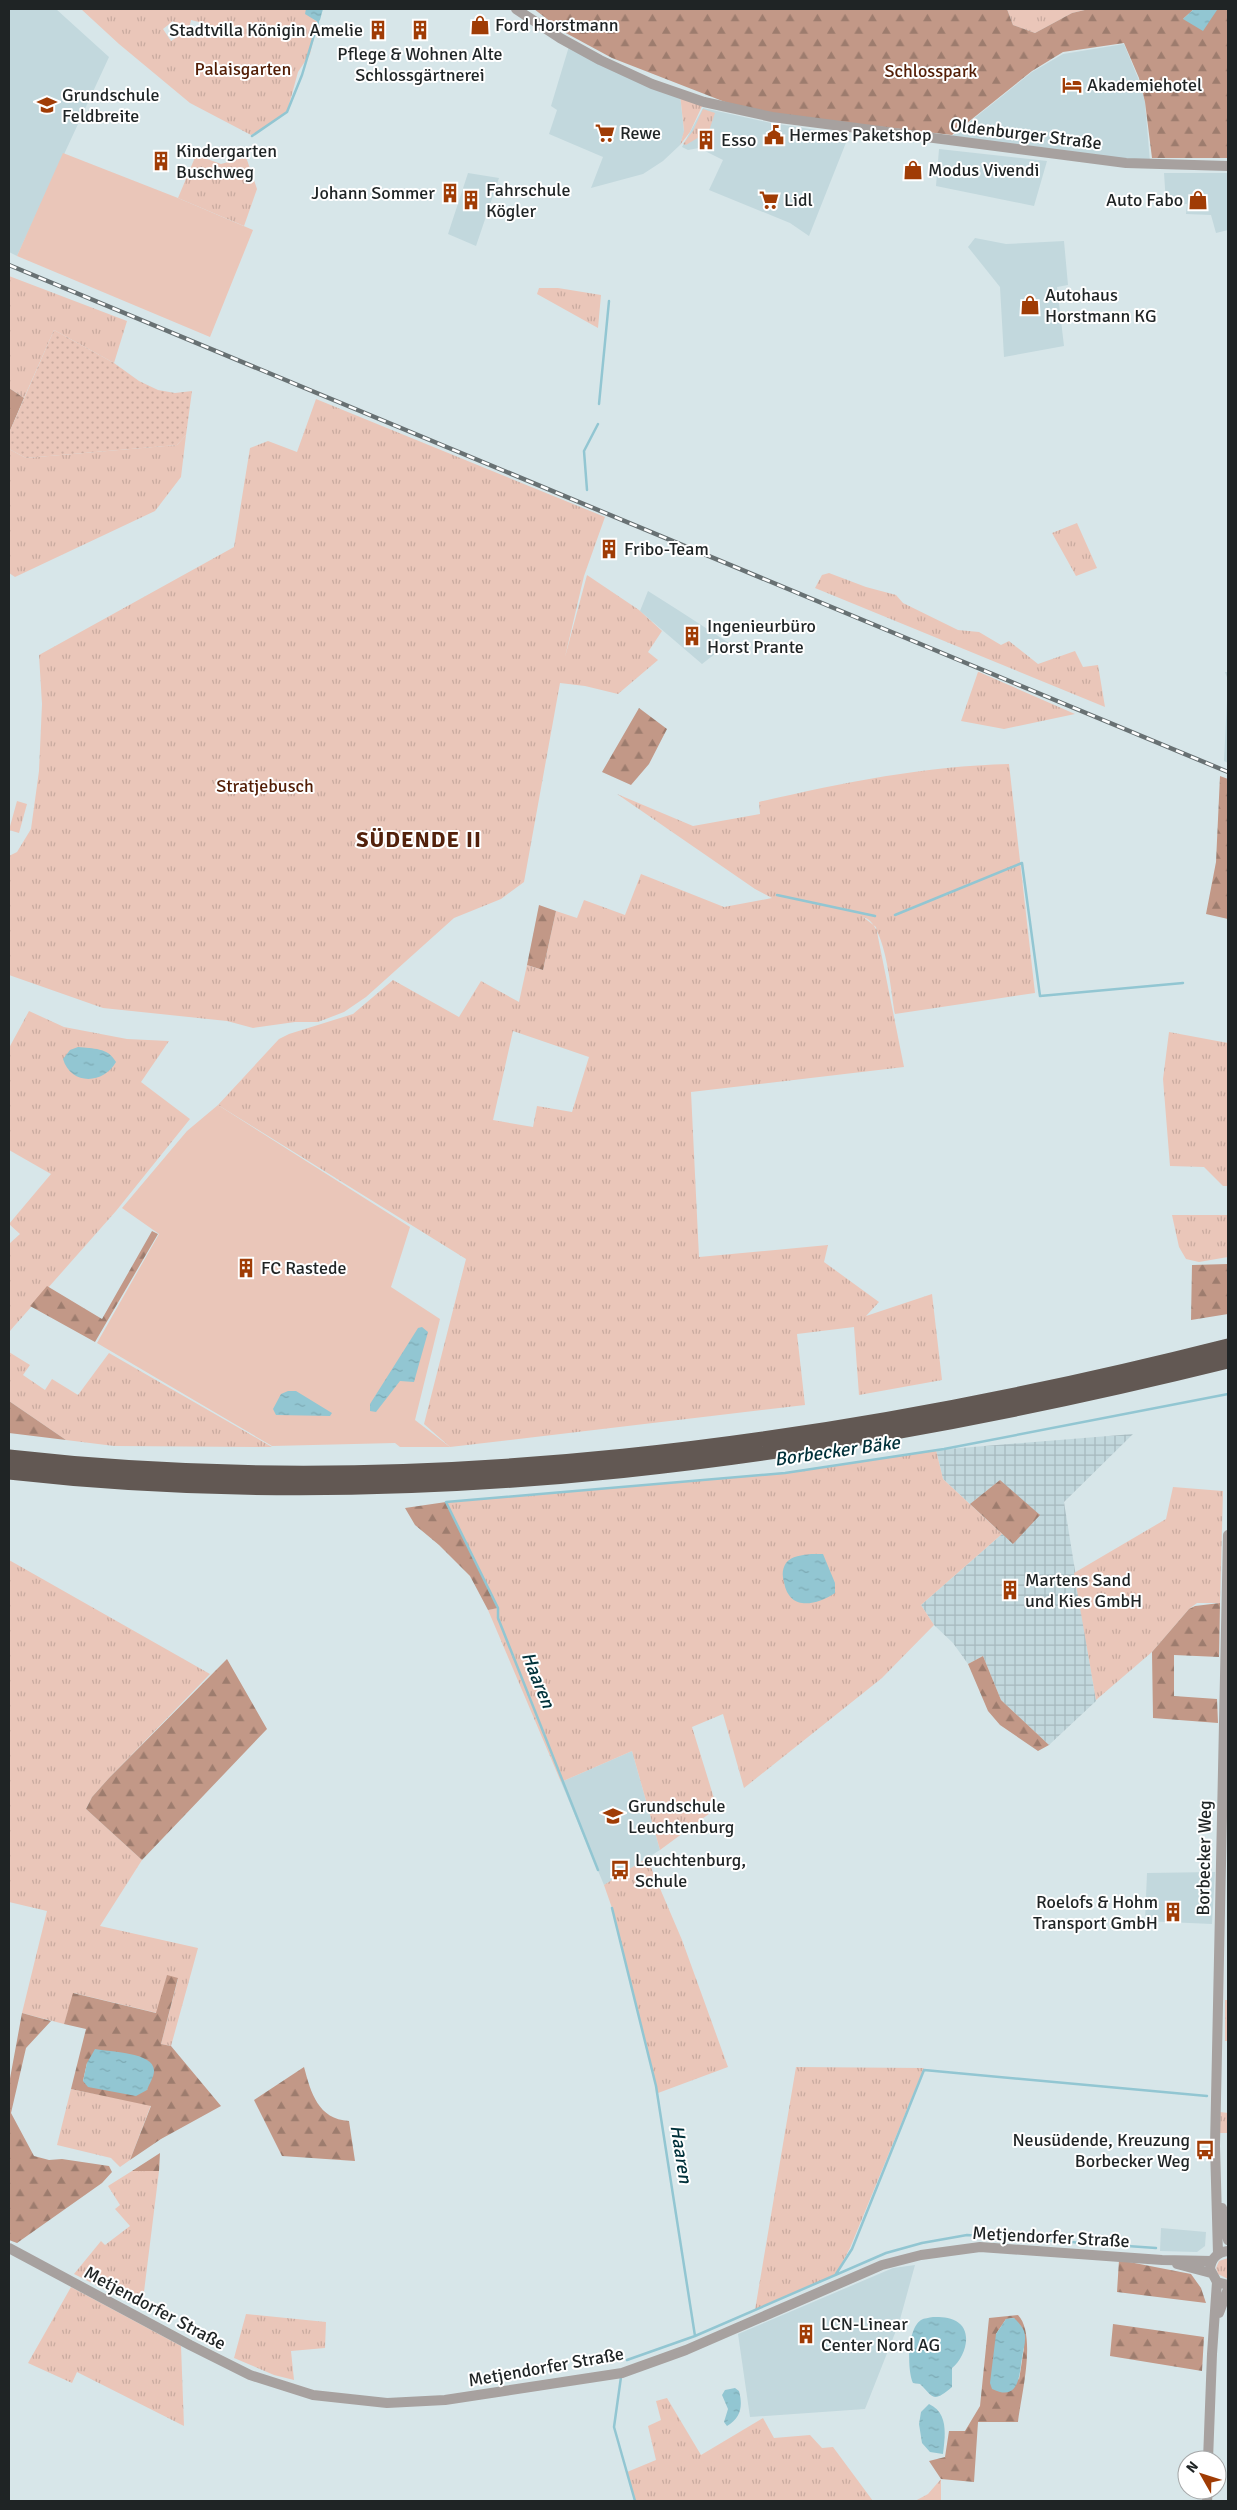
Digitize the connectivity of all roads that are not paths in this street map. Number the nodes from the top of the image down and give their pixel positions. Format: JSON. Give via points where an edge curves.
{"nodes":[{"id":1,"x":516,"y":9,"type":"edge"},
{"id":2,"x":1228,"y":166,"type":"edge"},
{"id":3,"x":1224,"y":1354,"type":"edge"},
{"id":4,"x":9,"y":1458,"type":"edge"},
{"id":5,"x":9,"y":1472,"type":"edge"},
{"id":6,"x":1228,"y":1534,"type":"edge"},
{"id":7,"x":1216,"y":2183,"type":"junction"},
{"id":8,"x":1228,"y":2240,"type":"edge"},
{"id":9,"x":9,"y":2248,"type":"edge"},
{"id":10,"x":1219,"y":2255,"type":"edge"},
{"id":11,"x":1162,"y":2260,"type":"junction"},
{"id":12,"x":1211,"y":2273,"type":"junction"},
{"id":13,"x":1217,"y":2282,"type":"junction"},
{"id":14,"x":1228,"y":2285,"type":"edge"},
{"id":15,"x":1228,"y":2290,"type":"edge"},
{"id":16,"x":1216,"y":2321,"type":"junction"},
{"id":17,"x":1208,"y":2450,"type":"edge"}],
"edges":[{"from":1,"to":2,"type":"street","name":"Oldenburger Straße","via":[[560,38],[652,84],[704,102],[772,117],[1126,163]]},
{"from":3,"to":4,"type":"highway","via":[[917,1413],[748,1440],[576,1461],[411,1472],[241,1473],[91,1466]]},
{"from":3,"to":5,"type":"highway","via":[[1009,1410],[749,1456],[586,1475],[505,1482],[327,1488],[137,1484]]},
{"from":6,"to":7,"type":"street","name":"Borbecker Weg","via":[[1217,1977]]},
{"from":7,"to":8,"type":"street","name":"Borbecker Weg"},
{"from":7,"to":10,"type":"street","name":"Borbecker Weg"},
{"from":9,"to":11,"type":"street","name":"Metjendorfer Straße","via":[[250,2375],[313,2395],[387,2403],[445,2400],[622,2373],[686,2350],[882,2265],[921,2255],[980,2247]]},
{"from":10,"to":11,"type":"street","name":"Metjendorfer Straße"},
{"from":10,"to":12,"type":"street","name":"Borbecker Weg"},
{"from":11,"to":12,"type":"street","name":"Metjendorfer Straße"},
{"from":12,"to":13,"type":"street"},
{"from":13,"to":14,"type":"street"},
{"from":13,"to":16,"type":"street"},
{"from":15,"to":16,"type":"street"},
{"from":16,"to":17,"type":"street"}]}
